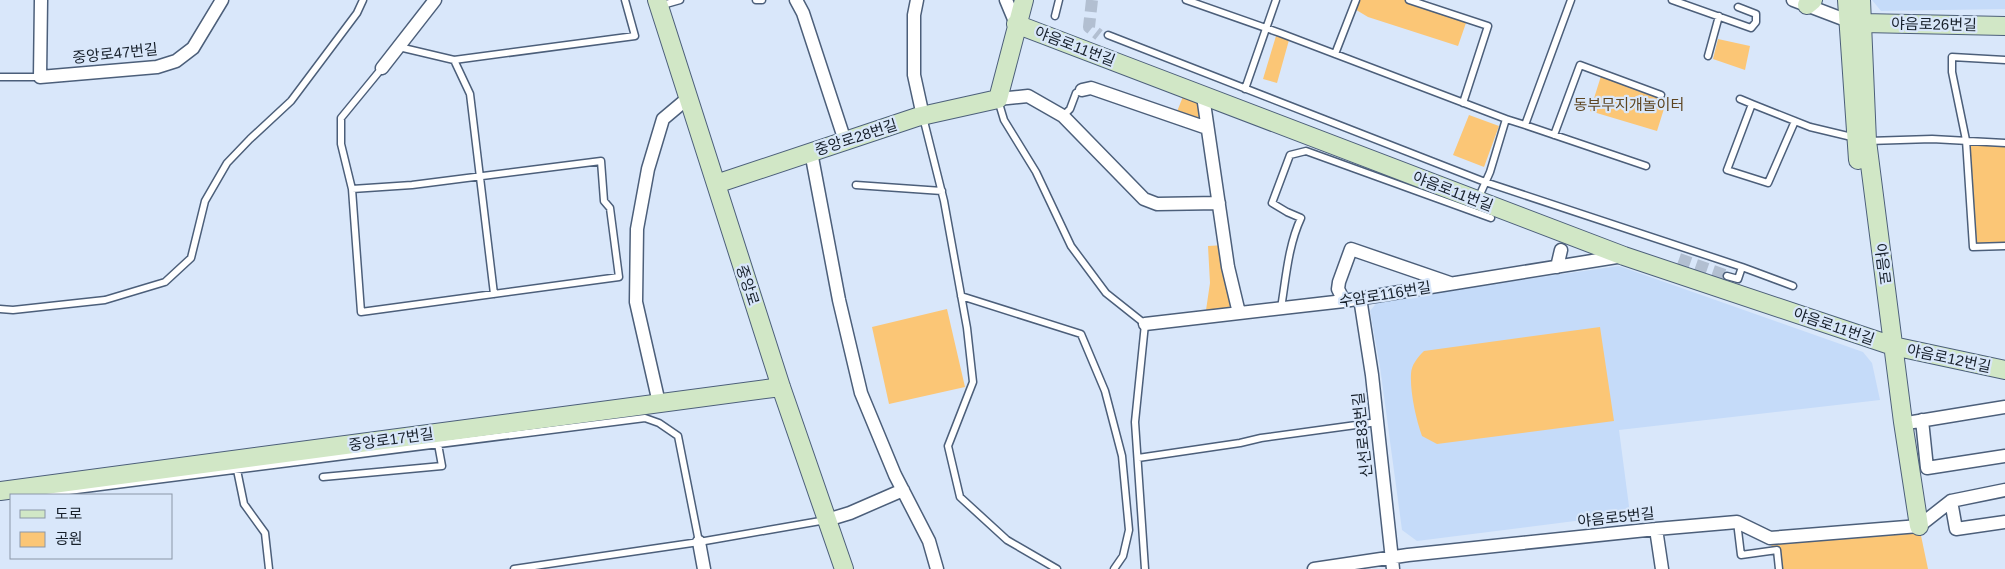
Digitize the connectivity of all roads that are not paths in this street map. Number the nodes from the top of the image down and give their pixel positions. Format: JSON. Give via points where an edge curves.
{"nodes":[{"id":1,"x":41,"y":0,"type":"edge"},
{"id":2,"x":222,"y":0,"type":"edge"},
{"id":3,"x":362,"y":0,"type":"edge"},
{"id":4,"x":435,"y":0,"type":"edge"},
{"id":5,"x":625,"y":0,"type":"edge"},
{"id":6,"x":680,"y":0,"type":"edge"},
{"id":7,"x":756,"y":0,"type":"edge"},
{"id":8,"x":762,"y":0,"type":"edge"},
{"id":9,"x":796,"y":0,"type":"edge"},
{"id":10,"x":917,"y":0,"type":"edge"},
{"id":11,"x":1006,"y":0,"type":"edge"},
{"id":12,"x":1024,"y":0,"type":"edge"},
{"id":13,"x":1059,"y":0,"type":"edge"},
{"id":14,"x":1186,"y":0,"type":"edge"},
{"id":15,"x":1276,"y":0,"type":"edge"},
{"id":16,"x":1356,"y":0,"type":"edge"},
{"id":17,"x":1409,"y":0,"type":"edge"},
{"id":18,"x":1571,"y":0,"type":"edge"},
{"id":19,"x":1672,"y":0,"type":"edge"},
{"id":20,"x":1848,"y":0,"type":"edge"},
{"id":21,"x":1861,"y":0,"type":"edge"},
{"id":22,"x":1804,"y":2,"type":"edge"},
{"id":23,"x":658,"y":3,"type":"edge"},
{"id":24,"x":1738,"y":6,"type":"dead end"},
{"id":25,"x":1055,"y":16,"type":"dead end"},
{"id":26,"x":1719,"y":16,"type":"junction"},
{"id":27,"x":1856,"y":23,"type":"junction"},
{"id":28,"x":1016,"y":24,"type":"junction"},
{"id":29,"x":2005,"y":26,"type":"edge"},
{"id":30,"x":1266,"y":28,"type":"junction"},
{"id":31,"x":1108,"y":35,"type":"dead end"},
{"id":32,"x":399,"y":47,"type":"junction"},
{"id":33,"x":1335,"y":54,"type":"junction"},
{"id":34,"x":1708,"y":56,"type":"dead end"},
{"id":35,"x":454,"y":60,"type":"junction"},
{"id":36,"x":2005,"y":60,"type":"edge"},
{"id":37,"x":382,"y":68,"type":"joint"},
{"id":38,"x":0,"y":77,"type":"edge"},
{"id":39,"x":40,"y":77,"type":"junction"},
{"id":40,"x":1244,"y":89,"type":"junction"},
{"id":41,"x":1082,"y":90,"type":"joint"},
{"id":42,"x":1661,"y":94,"type":"dead end"},
{"id":43,"x":1204,"y":96,"type":"junction"},
{"id":44,"x":688,"y":98,"type":"junction"},
{"id":45,"x":1740,"y":98,"type":"dead end"},
{"id":46,"x":998,"y":99,"type":"junction"},
{"id":47,"x":1463,"y":103,"type":"junction"},
{"id":48,"x":1752,"y":104,"type":"junction"},
{"id":49,"x":923,"y":116,"type":"junction"},
{"id":50,"x":1063,"y":116,"type":"junction"},
{"id":51,"x":1506,"y":119,"type":"junction"},
{"id":52,"x":1794,"y":121,"type":"junction"},
{"id":53,"x":1525,"y":125,"type":"junction"},
{"id":54,"x":1207,"y":128,"type":"junction"},
{"id":55,"x":1554,"y":135,"type":"junction"},
{"id":56,"x":1861,"y":139,"type":"junction"},
{"id":57,"x":1966,"y":140,"type":"junction"},
{"id":58,"x":845,"y":141,"type":"junction"},
{"id":59,"x":2005,"y":143,"type":"edge"},
{"id":60,"x":811,"y":152,"type":"junction"},
{"id":61,"x":1646,"y":166,"type":"dead end"},
{"id":62,"x":481,"y":176,"type":"junction"},
{"id":63,"x":1485,"y":182,"type":"junction"},
{"id":64,"x":716,"y":184,"type":"junction"},
{"id":65,"x":856,"y":185,"type":"dead end"},
{"id":66,"x":352,"y":189,"type":"junction"},
{"id":67,"x":942,"y":191,"type":"junction"},
{"id":68,"x":1477,"y":200,"type":"junction"},
{"id":69,"x":1218,"y":203,"type":"junction"},
{"id":70,"x":1491,"y":218,"type":"dead end"},
{"id":71,"x":2005,"y":246,"type":"edge"},
{"id":72,"x":1562,"y":250,"type":"dead end"},
{"id":73,"x":1624,"y":256,"type":"junction"},
{"id":74,"x":1557,"y":267,"type":"junction"},
{"id":75,"x":1742,"y":267,"type":"junction"},
{"id":76,"x":1424,"y":274,"type":"junction"},
{"id":77,"x":1727,"y":276,"type":"dead end"},
{"id":78,"x":1452,"y":284,"type":"junction"},
{"id":79,"x":1793,"y":286,"type":"dead end"},
{"id":80,"x":1418,"y":289,"type":"junction"},
{"id":81,"x":494,"y":294,"type":"junction"},
{"id":82,"x":961,"y":296,"type":"junction"},
{"id":83,"x":1360,"y":298,"type":"junction"},
{"id":84,"x":1344,"y":301,"type":"junction"},
{"id":85,"x":1281,"y":308,"type":"junction"},
{"id":86,"x":0,"y":309,"type":"edge"},
{"id":87,"x":1239,"y":313,"type":"junction"},
{"id":88,"x":1145,"y":324,"type":"junction"},
{"id":89,"x":1887,"y":344,"type":"junction"},
{"id":90,"x":2005,"y":370,"type":"edge"},
{"id":91,"x":781,"y":387,"type":"junction"},
{"id":92,"x":659,"y":403,"type":"junction"},
{"id":93,"x":2005,"y":407,"type":"edge"},
{"id":94,"x":1922,"y":420,"type":"junction"},
{"id":95,"x":1378,"y":422,"type":"junction"},
{"id":96,"x":1903,"y":422,"type":"junction"},
{"id":97,"x":438,"y":444,"type":"junction"},
{"id":98,"x":2005,"y":456,"type":"edge"},
{"id":99,"x":1138,"y":458,"type":"junction"},
{"id":100,"x":237,"y":470,"type":"junction"},
{"id":101,"x":323,"y":477,"type":"dead end"},
{"id":102,"x":903,"y":490,"type":"junction"},
{"id":103,"x":2005,"y":490,"type":"edge"},
{"id":104,"x":0,"y":491,"type":"edge"},
{"id":105,"x":45,"y":494,"type":"edge"},
{"id":106,"x":1951,"y":501,"type":"junction"},
{"id":107,"x":827,"y":520,"type":"junction"},
{"id":108,"x":1737,"y":522,"type":"junction"},
{"id":109,"x":2005,"y":522,"type":"edge"},
{"id":110,"x":1919,"y":526,"type":"junction"},
{"id":111,"x":1656,"y":529,"type":"junction"},
{"id":112,"x":699,"y":542,"type":"junction"},
{"id":113,"x":1392,"y":563,"type":"edge"},
{"id":114,"x":269,"y":569,"type":"edge"},
{"id":115,"x":518,"y":569,"type":"edge"},
{"id":116,"x":704,"y":569,"type":"edge"},
{"id":117,"x":844,"y":569,"type":"edge"},
{"id":118,"x":937,"y":569,"type":"edge"},
{"id":119,"x":1056,"y":569,"type":"edge"},
{"id":120,"x":1114,"y":569,"type":"edge"},
{"id":121,"x":1145,"y":569,"type":"edge"},
{"id":122,"x":1314,"y":569,"type":"edge"},
{"id":123,"x":1662,"y":569,"type":"edge"},
{"id":124,"x":1780,"y":569,"type":"edge"}],
"edges":[{"from":1,"to":39,"type":"street"},
{"from":2,"to":39,"type":"street","name":"중앙로47번길","via":[[193,48],[176,61],[157,66]]},
{"from":3,"to":86,"type":"lane","via":[[357,13],[291,101],[227,163],[205,201],[191,258],[165,282],[105,300]]},
{"from":4,"to":32,"type":"street"},
{"from":5,"to":35,"type":"lane","via":[[635,36]]},
{"from":6,"to":23,"type":"lane"},
{"from":7,"to":8,"type":"lane"},
{"from":9,"to":58,"type":"street"},
{"from":10,"to":49,"type":"street","via":[[914,75]]},
{"from":11,"to":28,"type":"street"},
{"from":12,"to":28,"type":"street"},
{"from":13,"to":25,"type":"lane"},
{"from":14,"to":30,"type":"lane"},
{"from":15,"to":30,"type":"lane"},
{"from":16,"to":33,"type":"lane"},
{"from":17,"to":47,"type":"lane","via":[[1488,26]]},
{"from":18,"to":53,"type":"lane"},
{"from":19,"to":26,"type":"lane"},
{"from":20,"to":27,"type":"street","name":"야음로"},
{"from":21,"to":27,"type":"street","name":"야음로"},
{"from":22,"to":27,"type":"street"},
{"from":23,"to":44,"type":"street","name":"중앙로"},
{"from":24,"to":26,"type":"lane","via":[[1756,14],[1756,22],[1751,28]]},
{"from":26,"to":34,"type":"lane"},
{"from":27,"to":29,"type":"street","name":"야음로26번길"},
{"from":27,"to":56,"type":"street","name":"야음로"},
{"from":28,"to":43,"type":"street","name":"야음로11번길"},
{"from":28,"to":46,"type":"street"},
{"from":30,"to":33,"type":"lane"},
{"from":30,"to":40,"type":"lane"},
{"from":31,"to":40,"type":"lane"},
{"from":32,"to":35,"type":"lane"},
{"from":32,"to":37,"type":"street"},
{"from":33,"to":47,"type":"lane"},
{"from":35,"to":62,"type":"lane","via":[[470,94]]},
{"from":36,"to":57,"type":"lane","via":[[1952,57]]},
{"from":37,"to":66,"type":"lane","via":[[342,118],[341,144]]},
{"from":38,"to":39,"type":"lane"},
{"from":40,"to":63,"type":"lane"},
{"from":41,"to":50,"type":"lane","via":[[1076,92],[1070,109]]},
{"from":41,"to":54,"type":"street","via":[[1091,88]]},
{"from":42,"to":55,"type":"lane","via":[[1580,65]]},
{"from":43,"to":54,"type":"street"},
{"from":43,"to":68,"type":"street","name":"야음로11번길"},
{"from":44,"to":64,"type":"street","name":"중앙로"},
{"from":44,"to":92,"type":"street","via":[[663,120],[648,169],[637,229],[636,302]]},
{"from":45,"to":48,"type":"lane"},
{"from":46,"to":49,"type":"street","name":"중앙로28번길"},
{"from":46,"to":50,"type":"street","via":[[1028,96]]},
{"from":46,"to":88,"type":"lane","via":[[1004,120],[1036,172],[1071,246],[1106,293]]},
{"from":47,"to":51,"type":"lane"},
{"from":48,"to":52,"type":"lane"},
{"from":48,"to":52,"type":"lane","via":[[1727,170],[1768,183]]},
{"from":49,"to":58,"type":"street","name":"중앙로28번길"},
{"from":49,"to":67,"type":"lane"},
{"from":50,"to":69,"type":"street","via":[[1144,199],[1157,204]]},
{"from":51,"to":53,"type":"lane"},
{"from":51,"to":63,"type":"lane"},
{"from":52,"to":56,"type":"lane"},
{"from":53,"to":55,"type":"lane"},
{"from":54,"to":69,"type":"street"},
{"from":55,"to":61,"type":"lane"},
{"from":56,"to":57,"type":"lane"},
{"from":56,"to":89,"type":"street","name":"야음로"},
{"from":57,"to":59,"type":"lane"},
{"from":57,"to":71,"type":"lane","via":[[1973,246]]},
{"from":58,"to":60,"type":"street","name":"중앙로28번길"},
{"from":60,"to":64,"type":"street","name":"중앙로28번길"},
{"from":60,"to":102,"type":"street","via":[[839,300],[861,393]]},
{"from":62,"to":66,"type":"lane"},
{"from":62,"to":81,"type":"lane"},
{"from":62,"to":81,"type":"lane","via":[[600,161],[604,201],[610,208],[619,277]]},
{"from":63,"to":68,"type":"lane"},
{"from":63,"to":75,"type":"lane"},
{"from":64,"to":91,"type":"street","name":"중앙로"},
{"from":65,"to":67,"type":"lane"},
{"from":66,"to":81,"type":"lane","via":[[361,312]]},
{"from":67,"to":82,"type":"lane"},
{"from":68,"to":73,"type":"street","name":"야음로11번길"},
{"from":69,"to":87,"type":"street"},
{"from":70,"to":85,"type":"lane","via":[[1306,152],[1290,154],[1272,203],[1301,218],[1289,259]]},
{"from":72,"to":74,"type":"street"},
{"from":73,"to":74,"type":"street","name":"수암로116번길"},
{"from":73,"to":89,"type":"street","name":"야음로11번길"},
{"from":74,"to":78,"type":"street","name":"수암로116번길"},
{"from":75,"to":77,"type":"lane","via":[[1738,279]]},
{"from":75,"to":79,"type":"lane"},
{"from":76,"to":78,"type":"street"},
{"from":76,"to":80,"type":"street"},
{"from":76,"to":84,"type":"street","via":[[1352,249],[1339,282],[1338,289]]},
{"from":78,"to":80,"type":"street","name":"수암로116번길"},
{"from":80,"to":83,"type":"street","name":"수암로116번길"},
{"from":82,"to":119,"type":"lane","via":[[973,382],[948,446],[960,497],[1007,540]]},
{"from":82,"to":120,"type":"lane","via":[[1082,334],[1105,391],[1122,456],[1129,530],[1123,556]]},
{"from":83,"to":84,"type":"street","name":"수암로116번길"},
{"from":83,"to":95,"type":"street","name":"신선로83번길"},
{"from":84,"to":85,"type":"street","name":"수암로116번길"},
{"from":85,"to":87,"type":"street","name":"수암로116번길"},
{"from":87,"to":88,"type":"street","name":"수암로116번길"},
{"from":88,"to":99,"type":"lane","via":[[1135,416]]},
{"from":89,"to":90,"type":"street","name":"야음로12번길"},
{"from":89,"to":96,"type":"street","name":"야음로"},
{"from":91,"to":92,"type":"street","name":"중앙로17번길"},
{"from":91,"to":107,"type":"street","name":"중앙로"},
{"from":92,"to":104,"type":"street","name":"중앙로17번길"},
{"from":93,"to":94,"type":"street"},
{"from":94,"to":96,"type":"street"},
{"from":94,"to":98,"type":"street","via":[[1927,468]]},
{"from":95,"to":99,"type":"lane"},
{"from":95,"to":113,"type":"street","name":"신선로83번길"},
{"from":96,"to":110,"type":"street","name":"야음로"},
{"from":97,"to":100,"type":"lane"},
{"from":97,"to":101,"type":"lane","via":[[442,466]]},
{"from":97,"to":112,"type":"lane","via":[[645,418],[659,423],[678,436]]},
{"from":99,"to":121,"type":"lane"},
{"from":100,"to":105,"type":"lane"},
{"from":100,"to":114,"type":"lane","via":[[244,504],[265,533]]},
{"from":102,"to":107,"type":"street"},
{"from":102,"to":118,"type":"street","via":[[929,541]]},
{"from":103,"to":106,"type":"street"},
{"from":106,"to":109,"type":"street","via":[[1956,529]]},
{"from":106,"to":110,"type":"street"},
{"from":107,"to":112,"type":"lane"},
{"from":107,"to":117,"type":"street","name":"중앙로"},
{"from":108,"to":110,"type":"street","via":[[1770,538]]},
{"from":108,"to":111,"type":"street","name":"야음로5번길"},
{"from":108,"to":124,"type":"lane","via":[[1741,555],[1777,550]]},
{"from":111,"to":113,"type":"street","name":"야음로5번길"},
{"from":111,"to":123,"type":"street"},
{"from":112,"to":115,"type":"lane"},
{"from":112,"to":116,"type":"street"},
{"from":113,"to":122,"type":"street","name":"야음로5번길"}]}
